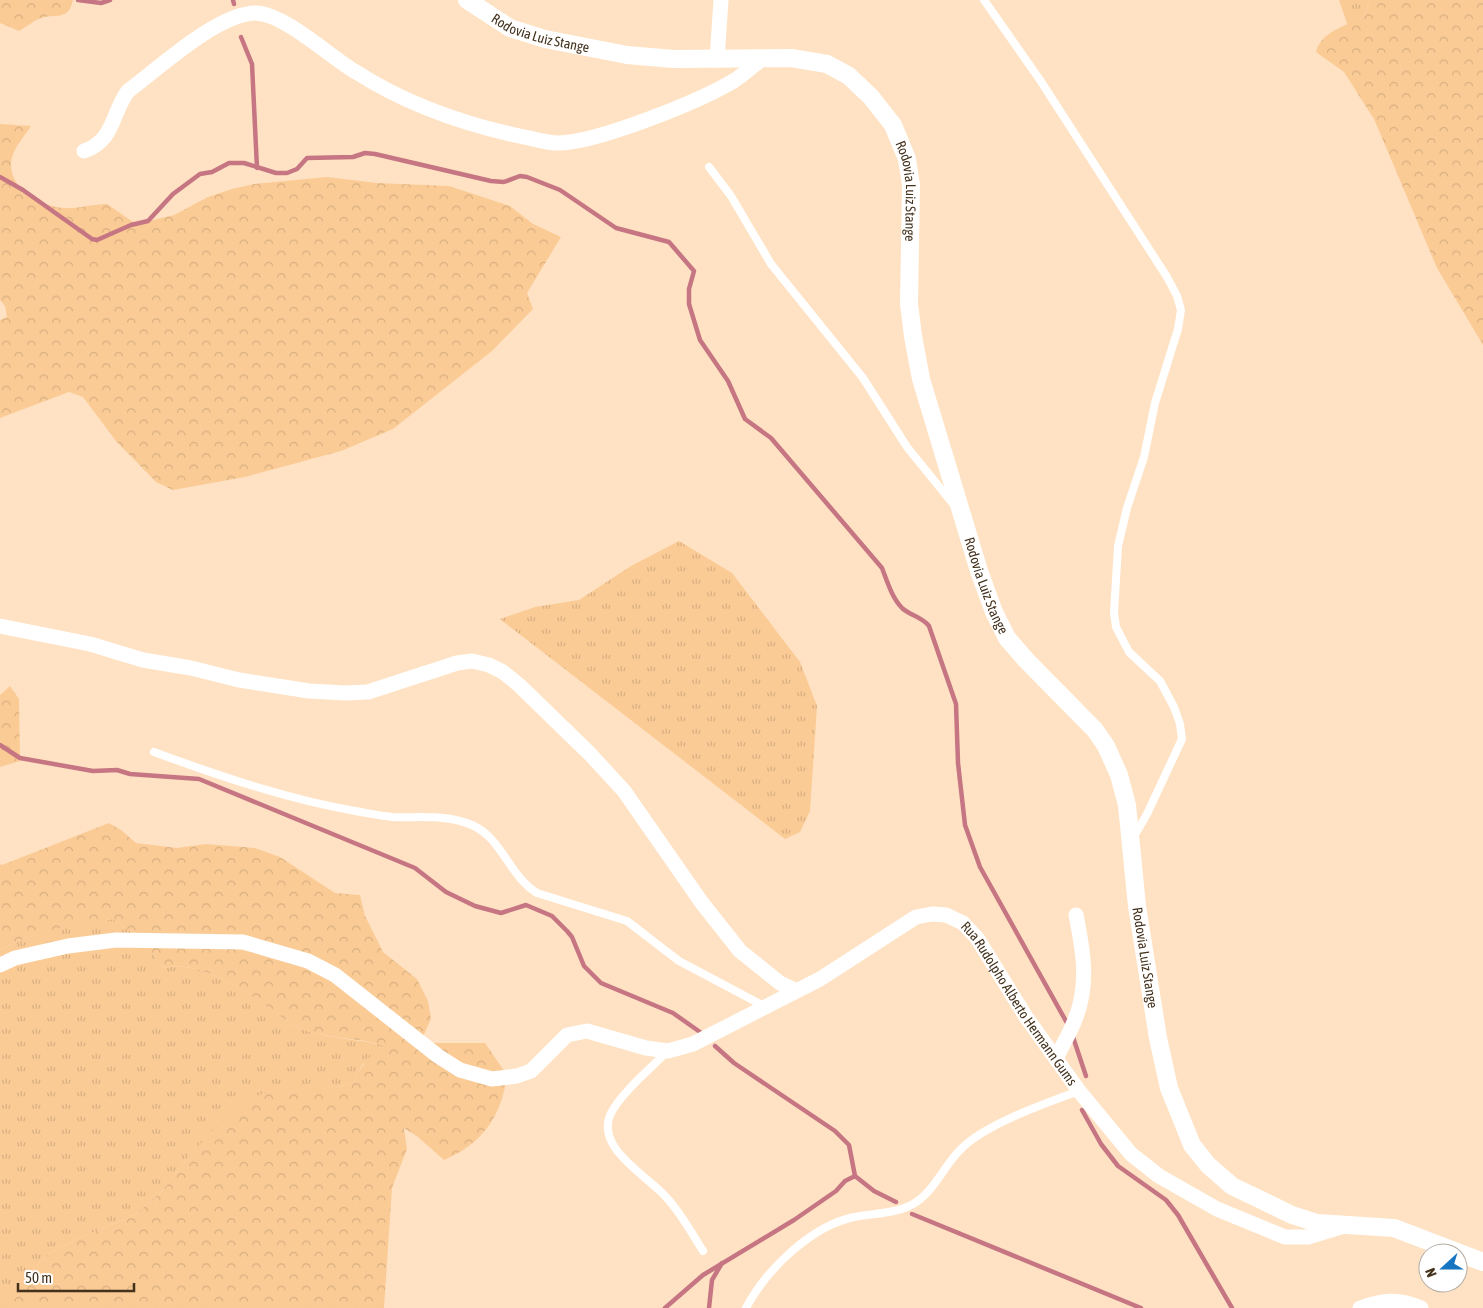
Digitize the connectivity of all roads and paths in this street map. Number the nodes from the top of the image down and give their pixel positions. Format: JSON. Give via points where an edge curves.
{"nodes":[{"id":1,"x":467,"y":0,"type":"edge"},
{"id":2,"x":721,"y":0,"type":"edge"},
{"id":3,"x":984,"y":0,"type":"edge"},
{"id":4,"x":762,"y":59,"type":"junction"},
{"id":5,"x":716,"y":60,"type":"junction"},
{"id":6,"x":84,"y":151,"type":"dead end"},
{"id":7,"x":709,"y":167,"type":"dead end"},
{"id":8,"x":960,"y":512,"type":"junction"},
{"id":9,"x":0,"y":626,"type":"edge"},
{"id":10,"x":154,"y":752,"type":"dead end"},
{"id":11,"x":1132,"y":839,"type":"junction"},
{"id":12,"x":1076,"y":915,"type":"dead end"},
{"id":13,"x":0,"y":965,"type":"edge"},
{"id":14,"x":795,"y":990,"type":"junction"},
{"id":15,"x":764,"y":1006,"type":"junction"},
{"id":16,"x":668,"y":1051,"type":"junction"},
{"id":17,"x":1056,"y":1059,"type":"junction"},
{"id":18,"x":1079,"y":1091,"type":"junction"},
{"id":19,"x":1350,"y":1224,"type":"junction"},
{"id":20,"x":703,"y":1251,"type":"dead end"},
{"id":21,"x":1483,"y":1262,"type":"edge"},
{"id":22,"x":746,"y":1308,"type":"edge"},
{"id":23,"x":1360,"y":1308,"type":"edge"},
{"id":24,"x":1421,"y":1308,"type":"edge"}],
"edges":[{"from":1,"to":5,"type":"street","name":"Rodovia Luiz Stange","via":[[510,28],[545,38],[627,55]]},
{"from":2,"to":5,"type":"street"},
{"from":3,"to":11,"type":"lane","via":[[1040,80],[1167,278],[1181,310],[1155,403],[1144,457],[1127,508],[1115,578],[1116,627],[1129,652],[1160,681],[1174,707],[1182,739],[1148,814]]},
{"from":4,"to":5,"type":"street","name":"Rodovia Luiz Stange"},
{"from":4,"to":6,"type":"street","via":[[735,80],[702,97],[598,136],[557,143],[498,132],[406,98],[356,73],[283,22],[267,15],[245,14],[218,24],[128,91],[104,140]]},
{"from":4,"to":8,"type":"street","name":"Rodovia Luiz Stange","via":[[791,58],[827,64],[849,76],[871,96],[893,125],[907,159],[911,185],[909,304],[913,336],[921,379]]},
{"from":7,"to":8,"type":"lane","via":[[731,196],[771,264],[863,378],[907,447]]},
{"from":8,"to":11,"type":"street","name":"Rodovia Luiz Stange","via":[[994,612],[1007,638],[1095,730],[1106,746],[1128,805]]},
{"from":9,"to":14,"type":"street","via":[[239,680],[346,694],[368,692],[457,663],[472,661],[489,665],[519,685],[624,791],[702,903],[740,951],[780,983]]},
{"from":10,"to":15,"type":"lane","via":[[320,804],[471,825],[491,840],[517,876],[536,893],[627,921],[679,961]]},
{"from":11,"to":19,"type":"street","name":"Rodovia Luiz Stange","via":[[1137,906],[1158,1038],[1169,1088],[1192,1145],[1208,1165],[1232,1186],[1292,1215],[1317,1223]]},
{"from":12,"to":17,"type":"street","via":[[1084,959],[1083,984],[1076,1019]]},
{"from":13,"to":16,"type":"street","via":[[15,958],[68,946],[116,940],[243,942],[308,961],[334,975],[438,1056],[460,1070],[492,1079],[531,1071],[567,1036],[578,1031]]},
{"from":14,"to":15,"type":"street","name":"Rua Rudolpho Alberto Hermann Gums"},
{"from":14,"to":17,"type":"street","name":"Rua Rudolpho Alberto Hermann Gums","via":[[820,979],[916,917],[946,915],[963,923],[977,938]]},
{"from":15,"to":16,"type":"street","name":"Rua Rudolpho Alberto Hermann Gums","via":[[693,1044]]},
{"from":16,"to":20,"type":"lane","via":[[610,1114],[610,1139],[617,1152],[679,1211]]},
{"from":17,"to":18,"type":"street","name":"Rua Rudolpho Alberto Hermann Gums"},
{"from":18,"to":19,"type":"street","name":"Rua Rudolpho Alberto Hermann Gums","via":[[1131,1154],[1159,1176],[1217,1209],[1285,1237],[1298,1239]]},
{"from":18,"to":22,"type":"lane","via":[[1026,1111],[961,1148],[925,1195],[912,1205],[840,1220],[812,1235],[781,1264]]},
{"from":19,"to":21,"type":"street","name":"Rodovia Luiz Stange","via":[[1394,1228]]},
{"from":23,"to":24,"type":"street","via":[[1394,1300]]}]}
